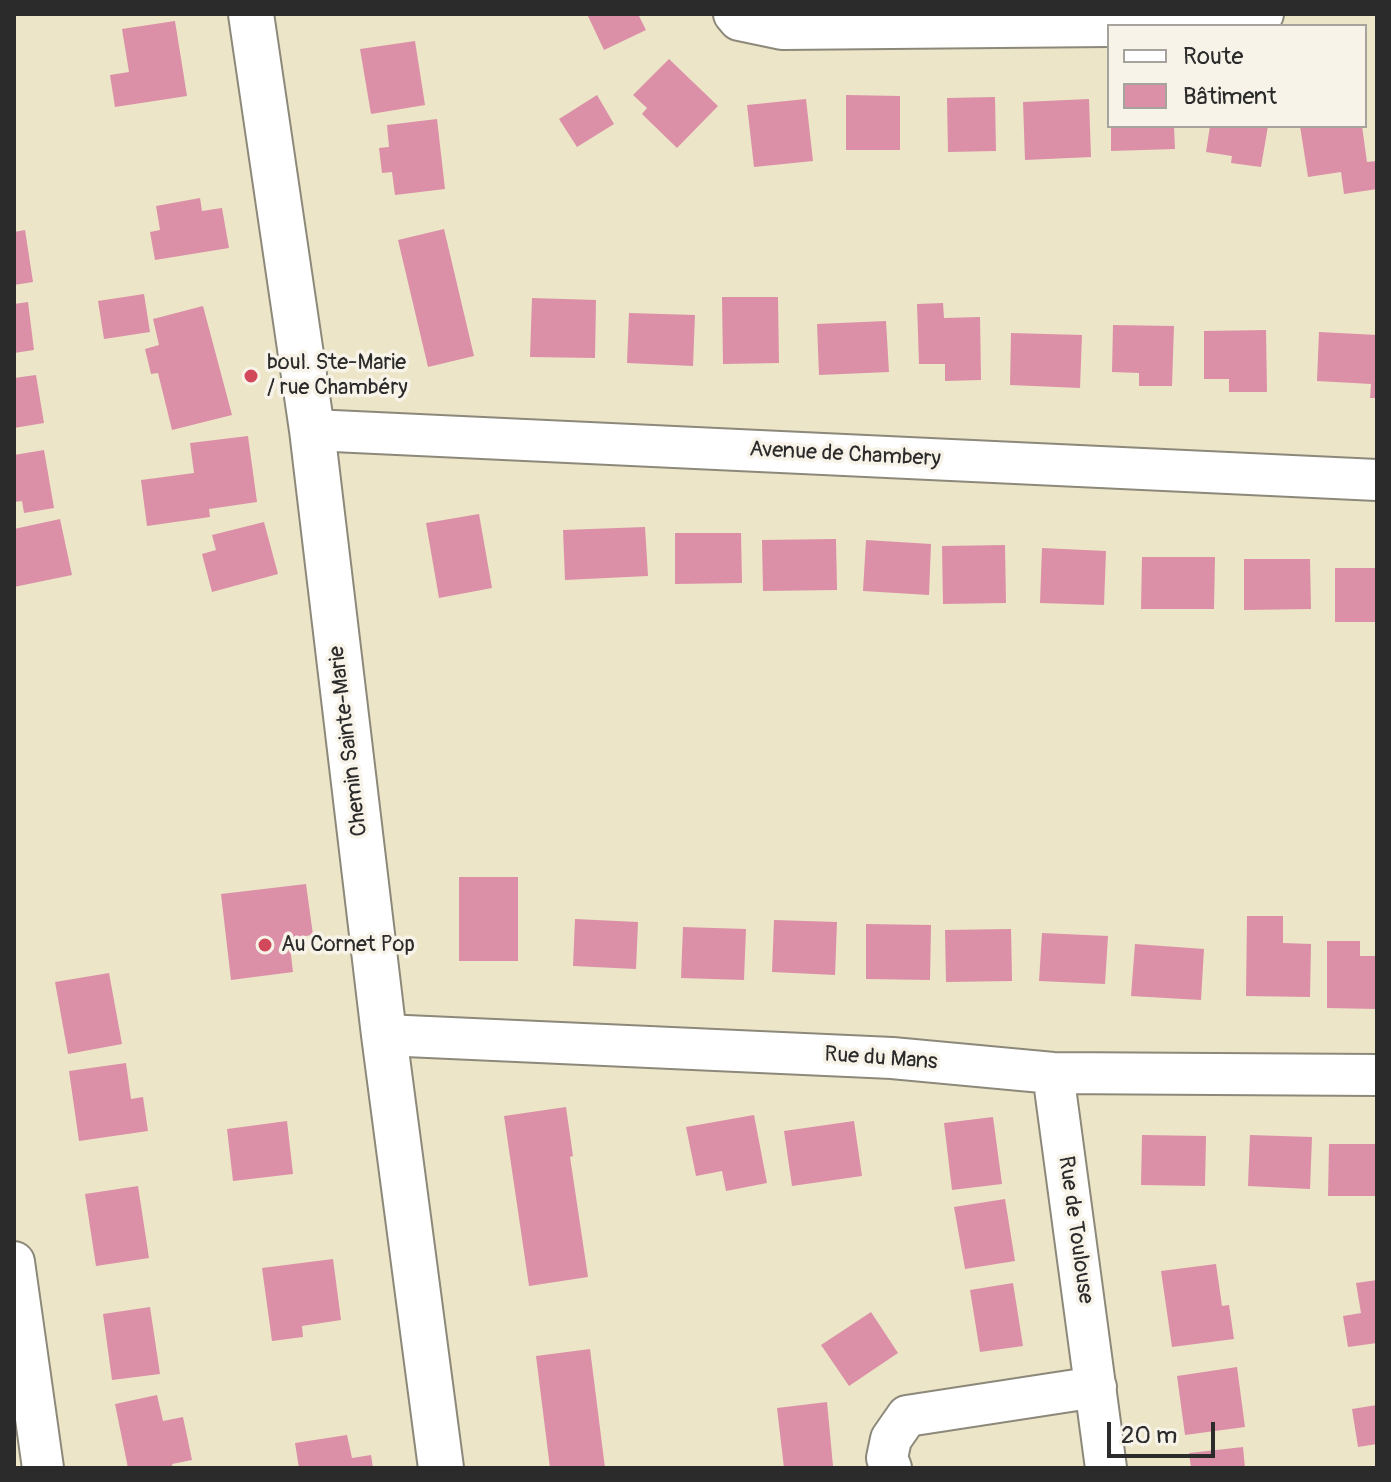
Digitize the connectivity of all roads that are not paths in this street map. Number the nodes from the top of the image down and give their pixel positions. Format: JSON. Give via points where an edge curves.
{"nodes":[{"id":1,"x":251,"y":14,"type":"edge"},
{"id":2,"x":734,"y":14,"type":"edge"},
{"id":3,"x":1263,"y":14,"type":"edge"},
{"id":4,"x":1222,"y":24,"type":"edge"},
{"id":5,"x":1107,"y":26,"type":"edge"},
{"id":6,"x":312,"y":430,"type":"junction"},
{"id":7,"x":1377,"y":480,"type":"edge"},
{"id":8,"x":384,"y":1035,"type":"junction"},
{"id":9,"x":1053,"y":1073,"type":"junction"},
{"id":10,"x":1377,"y":1075,"type":"edge"},
{"id":11,"x":14,"y":1262,"type":"edge"},
{"id":12,"x":1096,"y":1387,"type":"junction"},
{"id":13,"x":43,"y":1468,"type":"edge"},
{"id":14,"x":441,"y":1468,"type":"edge"},
{"id":15,"x":891,"y":1468,"type":"edge"},
{"id":16,"x":1106,"y":1468,"type":"edge"}],
"edges":[{"from":1,"to":6,"type":"street","name":"Chemin Sainte-Marie"},
{"from":2,"to":5,"type":"street","via":[[739,20],[782,29]]},
{"from":3,"to":4,"type":"street"},
{"from":6,"to":7,"type":"street","name":"Avenue de Chambery"},
{"from":6,"to":8,"type":"street","name":"Chemin Sainte-Marie"},
{"from":8,"to":9,"type":"street","name":"Rue du Mans","via":[[892,1058]]},
{"from":8,"to":14,"type":"street","name":"Chemin Sainte-Marie"},
{"from":9,"to":10,"type":"street","name":"Rue du Mans"},
{"from":9,"to":12,"type":"street","name":"Rue de Toulouse"},
{"from":11,"to":13,"type":"street"},
{"from":12,"to":15,"type":"street","via":[[907,1416],[891,1439]]},
{"from":12,"to":16,"type":"street","name":"Rue de Toulouse"}]}
